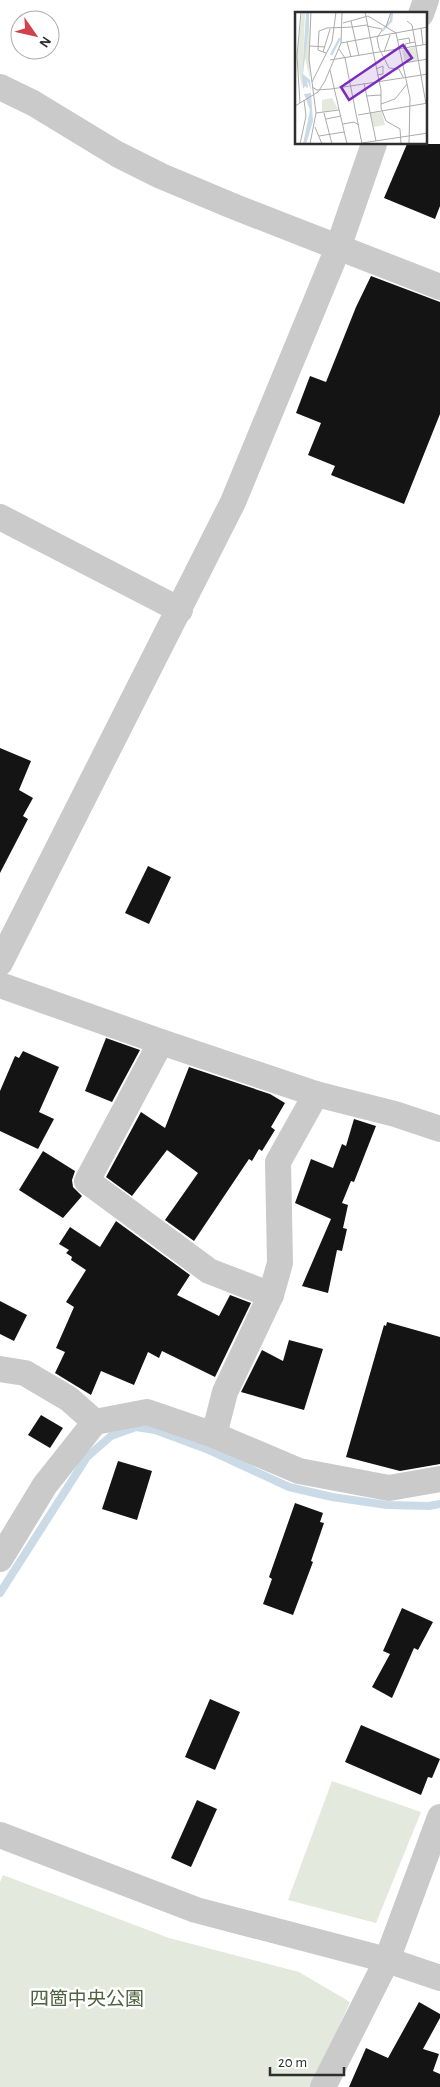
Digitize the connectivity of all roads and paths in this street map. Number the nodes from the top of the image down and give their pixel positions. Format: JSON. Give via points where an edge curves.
{"nodes":[{"id":1,"x":426,"y":0,"type":"edge"},
{"id":2,"x":422,"y":12,"type":"edge"},
{"id":3,"x":0,"y":87,"type":"edge"},
{"id":4,"x":374,"y":145,"type":"edge"},
{"id":5,"x":338,"y":248,"type":"junction"},
{"id":6,"x":440,"y":287,"type":"edge"},
{"id":7,"x":0,"y":517,"type":"edge"},
{"id":8,"x":180,"y":610,"type":"junction"},
{"id":9,"x":0,"y":963,"type":"edge"},
{"id":10,"x":0,"y":985,"type":"edge"},
{"id":11,"x":161,"y":1042,"type":"junction"},
{"id":12,"x":316,"y":1094,"type":"junction"},
{"id":13,"x":440,"y":1129,"type":"edge"},
{"id":14,"x":271,"y":1295,"type":"junction"},
{"id":15,"x":0,"y":1369,"type":"edge"},
{"id":16,"x":95,"y":1422,"type":"junction"},
{"id":17,"x":214,"y":1435,"type":"junction"},
{"id":18,"x":440,"y":1479,"type":"edge"},
{"id":19,"x":0,"y":1559,"type":"edge"},
{"id":20,"x":440,"y":1817,"type":"edge"},
{"id":21,"x":0,"y":1836,"type":"edge"},
{"id":22,"x":387,"y":1960,"type":"junction"},
{"id":23,"x":440,"y":1978,"type":"edge"},
{"id":24,"x":323,"y":2087,"type":"edge"}],
"edges":[{"from":1,"to":2,"type":"street"},
{"from":3,"to":5,"type":"street","via":[[161,176]]},
{"from":4,"to":5,"type":"street"},
{"from":5,"to":6,"type":"street"},
{"from":5,"to":8,"type":"street","via":[[233,502]]},
{"from":7,"to":8,"type":"street"},
{"from":8,"to":9,"type":"street"},
{"from":10,"to":11,"type":"street"},
{"from":11,"to":12,"type":"street"},
{"from":11,"to":14,"type":"street","via":[[87,1180],[209,1270]]},
{"from":12,"to":13,"type":"street"},
{"from":12,"to":14,"type":"street","via":[[278,1162],[280,1263]]},
{"from":14,"to":17,"type":"street","via":[[225,1392]]},
{"from":15,"to":16,"type":"street","via":[[25,1373],[70,1399]]},
{"from":16,"to":17,"type":"street","via":[[147,1412]]},
{"from":16,"to":19,"type":"street","via":[[45,1485]]},
{"from":17,"to":18,"type":"street","via":[[299,1471],[389,1488]]},
{"from":20,"to":22,"type":"street"},
{"from":21,"to":22,"type":"street","via":[[196,1910]]},
{"from":22,"to":23,"type":"street"},
{"from":22,"to":24,"type":"street"}]}
